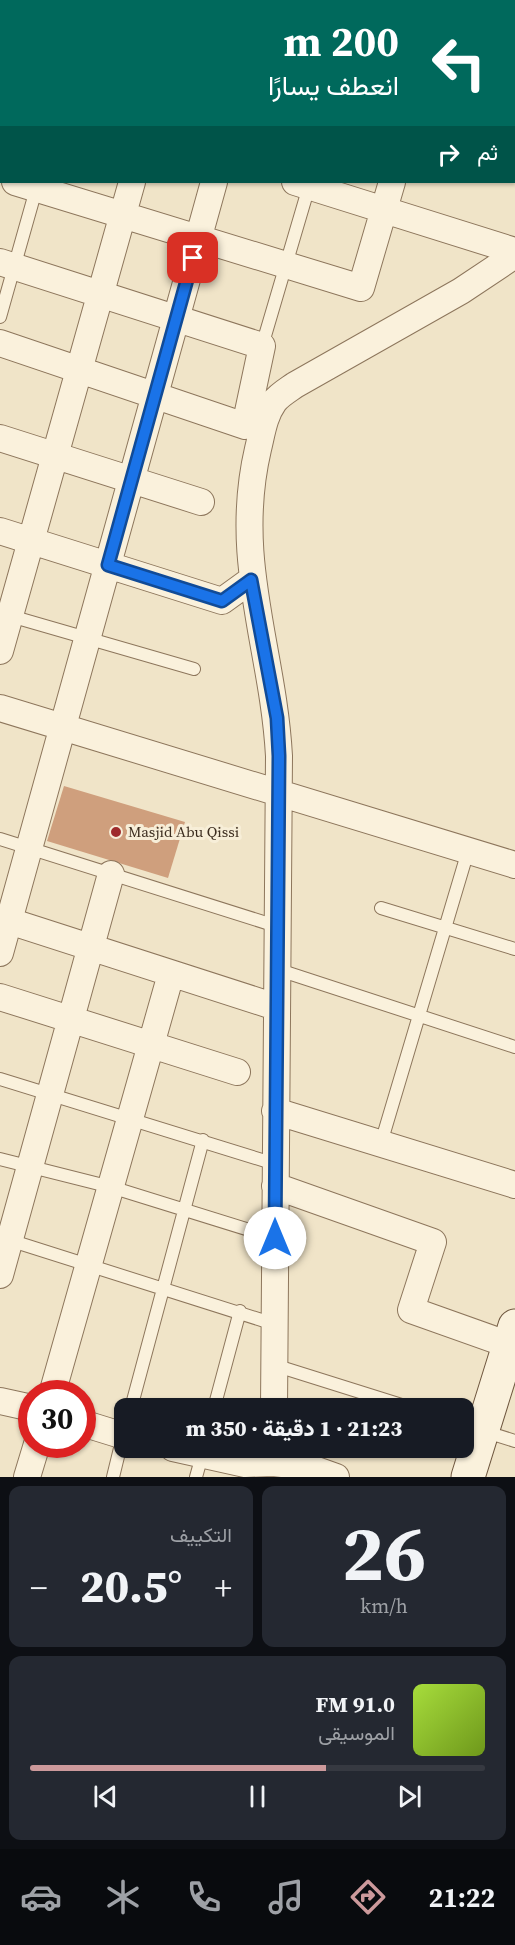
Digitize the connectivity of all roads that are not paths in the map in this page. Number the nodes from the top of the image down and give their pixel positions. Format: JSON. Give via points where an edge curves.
{"nodes":[{"id":1,"x":132,"y":183,"type":"edge"},
{"id":2,"x":214,"y":183,"type":"edge"},
{"id":3,"x":305,"y":183,"type":"edge"},
{"id":4,"x":392,"y":183,"type":"edge"},
{"id":5,"x":30,"y":184,"type":"edge"},
{"id":6,"x":384,"y":210,"type":"junction"},
{"id":7,"x":123,"y":215,"type":"junction"},
{"id":8,"x":198,"y":238,"type":"junction"},
{"id":9,"x":515,"y":253,"type":"edge"},
{"id":10,"x":7,"y":265,"type":"edge"},
{"id":11,"x":286,"y":265,"type":"junction"},
{"id":12,"x":100,"y":294,"type":"junction"},
{"id":13,"x":0,"y":317,"type":"edge"},
{"id":14,"x":176,"y":319,"type":"junction"},
{"id":15,"x":0,"y":343,"type":"edge"},
{"id":16,"x":262,"y":346,"type":"junction"},
{"id":17,"x":79,"y":370,"type":"junction"},
{"id":18,"x":155,"y":396,"type":"junction"},
{"id":19,"x":0,"y":438,"type":"edge"},
{"id":20,"x":55,"y":455,"type":"junction"},
{"id":21,"x":131,"y":480,"type":"junction"},
{"id":22,"x":201,"y":502,"type":"dead end"},
{"id":23,"x":0,"y":531,"type":"edge"},
{"id":24,"x":31,"y":541,"type":"junction"},
{"id":25,"x":108,"y":565,"type":"junction"},
{"id":26,"x":251,"y":580,"type":"junction"},
{"id":27,"x":5,"y":614,"type":"edge"},
{"id":28,"x":87,"y":640,"type":"junction"},
{"id":29,"x":0,"y":651,"type":"edge"},
{"id":30,"x":194,"y":669,"type":"dead end"},
{"id":31,"x":0,"y":708,"type":"edge"},
{"id":32,"x":63,"y":728,"type":"junction"},
{"id":33,"x":277,"y":792,"type":"junction"},
{"id":34,"x":0,"y":839,"type":"edge"},
{"id":35,"x":29,"y":849,"type":"junction"},
{"id":36,"x":468,"y":851,"type":"junction"},
{"id":37,"x":515,"y":865,"type":"edge"},
{"id":38,"x":111,"y":874,"type":"junction"},
{"id":39,"x":381,"y":908,"type":"dead end"},
{"id":40,"x":5,"y":919,"type":"edge"},
{"id":41,"x":276,"y":926,"type":"junction"},
{"id":42,"x":445,"y":928,"type":"junction"},
{"id":43,"x":91,"y":947,"type":"junction"},
{"id":44,"x":515,"y":949,"type":"edge"},
{"id":45,"x":0,"y":953,"type":"edge"},
{"id":46,"x":276,"y":969,"type":"junction"},
{"id":47,"x":171,"y":974,"type":"junction"},
{"id":48,"x":0,"y":997,"type":"edge"},
{"id":49,"x":276,"y":1007,"type":"junction"},
{"id":50,"x":419,"y":1016,"type":"junction"},
{"id":51,"x":71,"y":1020,"type":"junction"},
{"id":52,"x":151,"y":1045,"type":"junction"},
{"id":53,"x":515,"y":1047,"type":"edge"},
{"id":54,"x":237,"y":1072,"type":"dead end"},
{"id":55,"x":0,"y":1079,"type":"edge"},
{"id":56,"x":50,"y":1094,"type":"junction"},
{"id":57,"x":275,"y":1111,"type":"junction"},
{"id":58,"x":130,"y":1118,"type":"junction"},
{"id":59,"x":203,"y":1140,"type":"junction"},
{"id":60,"x":381,"y":1143,"type":"junction"},
{"id":61,"x":0,"y":1159,"type":"edge"},
{"id":62,"x":30,"y":1168,"type":"junction"},
{"id":63,"x":275,"y":1175,"type":"junction"},
{"id":64,"x":515,"y":1185,"type":"edge"},
{"id":65,"x":111,"y":1187,"type":"junction"},
{"id":66,"x":183,"y":1210,"type":"junction"},
{"id":67,"x":275,"y":1238,"type":"junction"},
{"id":68,"x":5,"y":1239,"type":"edge"},
{"id":69,"x":88,"y":1265,"type":"junction"},
{"id":70,"x":0,"y":1275,"type":"edge"},
{"id":71,"x":163,"y":1289,"type":"junction"},
{"id":72,"x":240,"y":1311,"type":"junction"},
{"id":73,"x":274,"y":1324,"type":"junction"},
{"id":74,"x":513,"y":1339,"type":"edge"},
{"id":75,"x":274,"y":1365,"type":"junction"},
{"id":76,"x":56,"y":1380,"type":"edge"},
{"id":77,"x":134,"y":1398,"type":"edge"},
{"id":78,"x":217,"y":1398,"type":"edge"},
{"id":79,"x":274,"y":1398,"type":"edge"},
{"id":80,"x":379,"y":1398,"type":"edge"},
{"id":81,"x":0,"y":1401,"type":"edge"},
{"id":82,"x":18,"y":1405,"type":"edge"},
{"id":83,"x":474,"y":1426,"type":"edge"},
{"id":84,"x":96,"y":1427,"type":"edge"},
{"id":85,"x":474,"y":1428,"type":"edge"},
{"id":86,"x":114,"y":1432,"type":"edge"},
{"id":87,"x":515,"y":1441,"type":"edge"},
{"id":88,"x":33,"y":1458,"type":"edge"},
{"id":89,"x":118,"y":1458,"type":"edge"},
{"id":90,"x":470,"y":1458,"type":"edge"},
{"id":91,"x":201,"y":1460,"type":"edge"},
{"id":92,"x":274,"y":1462,"type":"edge"},
{"id":93,"x":27,"y":1477,"type":"edge"},
{"id":94,"x":113,"y":1477,"type":"edge"},
{"id":95,"x":336,"y":1477,"type":"edge"},
{"id":96,"x":468,"y":1477,"type":"edge"}],
"edges":[{"from":1,"to":7,"type":"street"},
{"from":2,"to":8,"type":"street"},
{"from":3,"to":6,"type":"street"},
{"from":3,"to":11,"type":"lane"},
{"from":4,"to":6,"type":"street"},
{"from":5,"to":7,"type":"street"},
{"from":5,"to":10,"type":"lane"},
{"from":6,"to":9,"type":"street"},
{"from":6,"to":11,"type":"street","via":[[361,288]]},
{"from":7,"to":8,"type":"street"},
{"from":7,"to":12,"type":"street"},
{"from":8,"to":11,"type":"street"},
{"from":8,"to":14,"type":"street"},
{"from":9,"to":26,"type":"street","via":[[461,291],[275,400],[266,415],[253,470],[248,524]]},
{"from":10,"to":12,"type":"street"},
{"from":10,"to":13,"type":"lane"},
{"from":11,"to":16,"type":"lane"},
{"from":12,"to":14,"type":"street"},
{"from":12,"to":17,"type":"street"},
{"from":14,"to":16,"type":"street"},
{"from":14,"to":18,"type":"street"},
{"from":15,"to":17,"type":"street"},
{"from":16,"to":18,"type":"street","via":[[245,426]]},
{"from":17,"to":18,"type":"street"},
{"from":17,"to":20,"type":"street"},
{"from":18,"to":21,"type":"street"},
{"from":19,"to":20,"type":"street"},
{"from":20,"to":21,"type":"street"},
{"from":20,"to":24,"type":"street"},
{"from":21,"to":22,"type":"street"},
{"from":21,"to":25,"type":"street"},
{"from":23,"to":24,"type":"street"},
{"from":24,"to":25,"type":"street"},
{"from":24,"to":27,"type":"street"},
{"from":25,"to":26,"type":"street","via":[[222,601]]},
{"from":25,"to":28,"type":"street"},
{"from":26,"to":33,"type":"street","via":[[277,718]]},
{"from":27,"to":28,"type":"lane"},
{"from":27,"to":29,"type":"street"},
{"from":28,"to":30,"type":"lane"},
{"from":28,"to":32,"type":"street"},
{"from":31,"to":32,"type":"street"},
{"from":32,"to":33,"type":"street"},
{"from":32,"to":35,"type":"street"},
{"from":33,"to":36,"type":"street"},
{"from":33,"to":41,"type":"street"},
{"from":34,"to":35,"type":"lane"},
{"from":35,"to":38,"type":"lane"},
{"from":35,"to":40,"type":"street"},
{"from":36,"to":37,"type":"street"},
{"from":36,"to":42,"type":"lane"},
{"from":38,"to":41,"type":"lane"},
{"from":38,"to":43,"type":"street"},
{"from":39,"to":42,"type":"lane"},
{"from":40,"to":43,"type":"street"},
{"from":40,"to":45,"type":"street"},
{"from":41,"to":46,"type":"street"},
{"from":42,"to":44,"type":"lane"},
{"from":42,"to":50,"type":"lane"},
{"from":43,"to":47,"type":"street"},
{"from":43,"to":51,"type":"street"},
{"from":46,"to":49,"type":"street"},
{"from":46,"to":50,"type":"lane"},
{"from":47,"to":49,"type":"street"},
{"from":47,"to":52,"type":"street"},
{"from":48,"to":51,"type":"street"},
{"from":49,"to":57,"type":"street"},
{"from":50,"to":53,"type":"lane"},
{"from":50,"to":60,"type":"lane"},
{"from":51,"to":52,"type":"street"},
{"from":51,"to":56,"type":"street"},
{"from":52,"to":54,"type":"street"},
{"from":52,"to":58,"type":"street"},
{"from":55,"to":56,"type":"lane"},
{"from":56,"to":58,"type":"lane"},
{"from":56,"to":62,"type":"street"},
{"from":57,"to":60,"type":"street"},
{"from":57,"to":63,"type":"street"},
{"from":58,"to":59,"type":"lane"},
{"from":58,"to":65,"type":"street"},
{"from":59,"to":63,"type":"lane"},
{"from":59,"to":66,"type":"lane"},
{"from":60,"to":64,"type":"street"},
{"from":61,"to":62,"type":"lane"},
{"from":62,"to":65,"type":"lane"},
{"from":62,"to":68,"type":"street"},
{"from":63,"to":67,"type":"street"},
{"from":63,"to":74,"type":"street","via":[[434,1242],[411,1310]]},
{"from":65,"to":66,"type":"lane"},
{"from":65,"to":69,"type":"street"},
{"from":66,"to":67,"type":"lane"},
{"from":66,"to":71,"type":"lane"},
{"from":67,"to":73,"type":"street"},
{"from":68,"to":69,"type":"lane"},
{"from":68,"to":70,"type":"street"},
{"from":69,"to":71,"type":"lane"},
{"from":69,"to":76,"type":"street"},
{"from":71,"to":72,"type":"lane"},
{"from":71,"to":77,"type":"lane"},
{"from":72,"to":73,"type":"lane"},
{"from":72,"to":78,"type":"lane"},
{"from":73,"to":75,"type":"street"},
{"from":74,"to":83,"type":"street"},
{"from":75,"to":79,"type":"street"},
{"from":75,"to":80,"type":"lane"},
{"from":81,"to":82,"type":"street"},
{"from":84,"to":86,"type":"street"},
{"from":85,"to":87,"type":"lane"},
{"from":88,"to":93,"type":"street"},
{"from":89,"to":94,"type":"lane"},
{"from":90,"to":96,"type":"street"},
{"from":91,"to":92,"type":"street"},
{"from":92,"to":95,"type":"street","via":[[309,1467]]}]}
